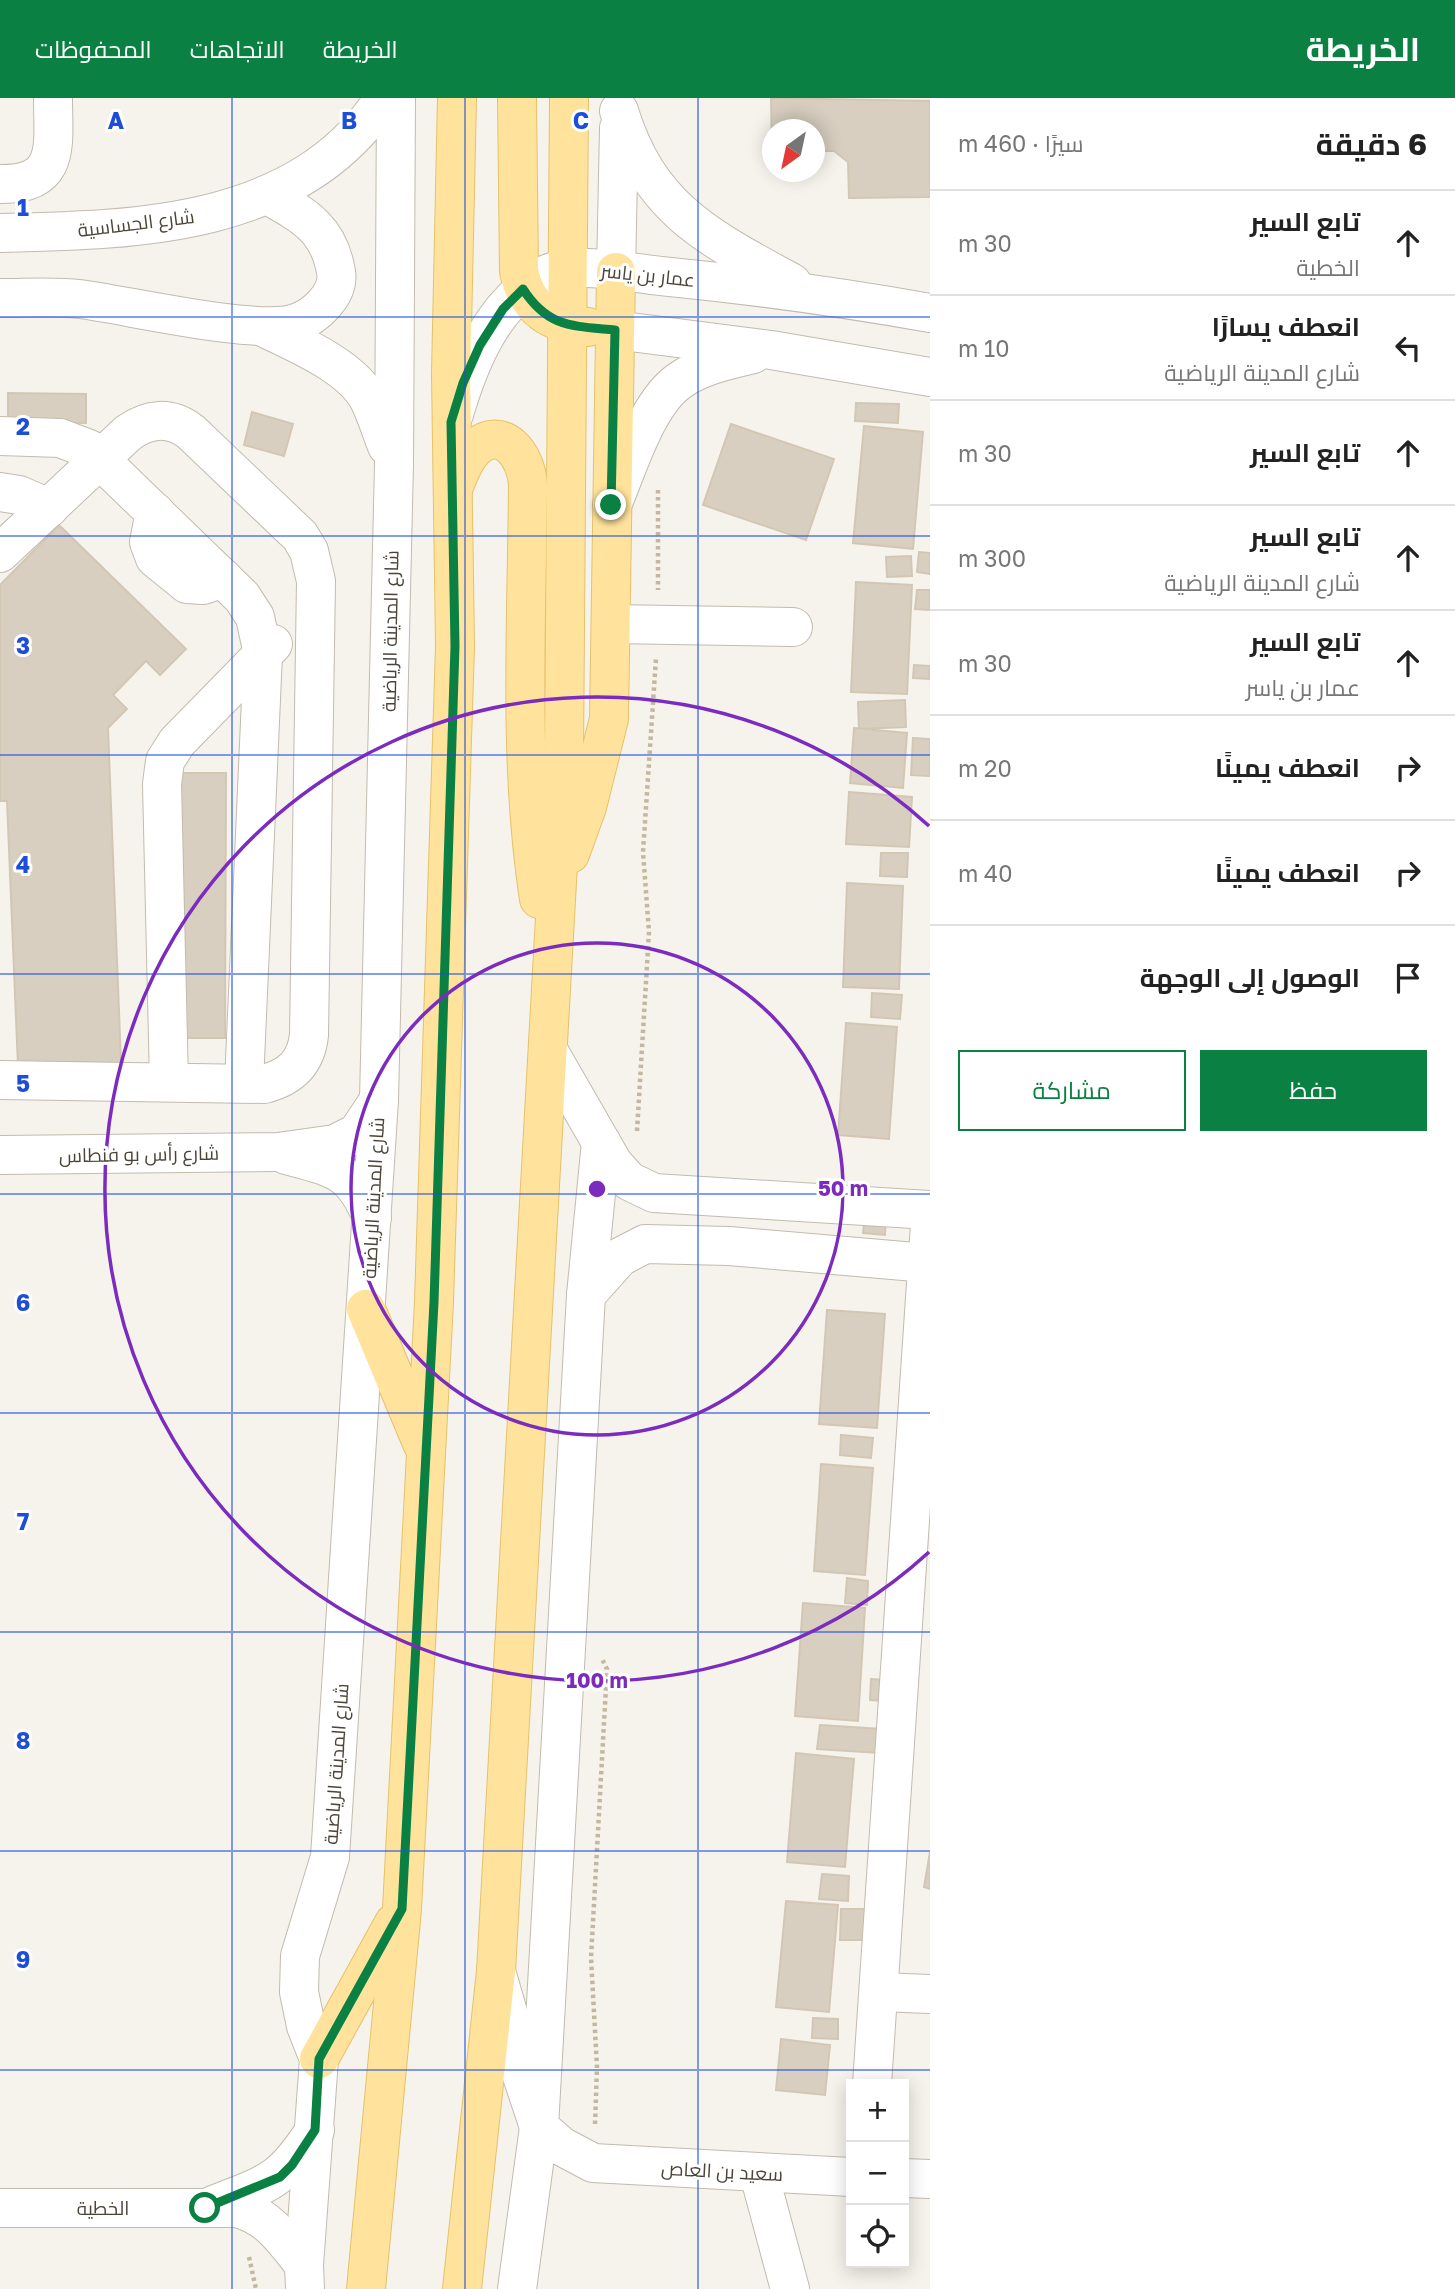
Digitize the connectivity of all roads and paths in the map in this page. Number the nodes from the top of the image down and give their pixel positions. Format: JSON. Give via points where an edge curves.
{"nodes":[{"id":1,"x":53,"y":98,"type":"edge"},
{"id":2,"x":384,"y":98,"type":"edge"},
{"id":3,"x":397,"y":98,"type":"edge"},
{"id":4,"x":457,"y":98,"type":"edge"},
{"id":5,"x":517,"y":98,"type":"edge"},
{"id":6,"x":569,"y":98,"type":"edge"},
{"id":7,"x":619,"y":104,"type":"edge"},
{"id":8,"x":0,"y":184,"type":"edge"},
{"id":9,"x":270,"y":196,"type":"junction"},
{"id":10,"x":0,"y":233,"type":"edge"},
{"id":11,"x":567,"y":269,"type":"junction"},
{"id":12,"x":617,"y":272,"type":"junction"},
{"id":13,"x":523,"y":289,"type":"junction"},
{"id":14,"x":809,"y":292,"type":"junction"},
{"id":15,"x":0,"y":298,"type":"edge"},
{"id":16,"x":930,"y":313,"type":"edge"},
{"id":17,"x":568,"y":325,"type":"junction"},
{"id":18,"x":263,"y":327,"type":"junction"},
{"id":19,"x":615,"y":330,"type":"junction"},
{"id":20,"x":771,"y":349,"type":"junction"},
{"id":21,"x":930,"y":377,"type":"edge"},
{"id":22,"x":451,"y":422,"type":"junction"},
{"id":23,"x":0,"y":436,"type":"edge"},
{"id":24,"x":101,"y":459,"type":"junction"},
{"id":25,"x":394,"y":464,"type":"junction"},
{"id":26,"x":658,"y":478,"type":"dead end"},
{"id":27,"x":453,"y":489,"type":"junction"},
{"id":28,"x":0,"y":492,"type":"edge"},
{"id":29,"x":611,"y":505,"type":"junction"},
{"id":30,"x":49,"y":508,"type":"junction"},
{"id":31,"x":0,"y":553,"type":"edge"},
{"id":32,"x":315,"y":604,"type":"junction"},
{"id":33,"x":611,"y":624,"type":"junction"},
{"id":34,"x":658,"y":625,"type":"junction"},
{"id":35,"x":793,"y":627,"type":"dead end"},
{"id":36,"x":263,"y":653,"type":"junction"},
{"id":37,"x":555,"y":895,"type":"junction"},
{"id":38,"x":552,"y":974,"type":"junction"},
{"id":39,"x":548,"y":1050,"type":"junction"},
{"id":40,"x":0,"y":1080,"type":"edge"},
{"id":41,"x":169,"y":1082,"type":"junction"},
{"id":42,"x":244,"y":1083,"type":"junction"},
{"id":43,"x":379,"y":1100,"type":"junction"},
{"id":44,"x":601,"y":1142,"type":"junction"},
{"id":45,"x":278,"y":1152,"type":"junction"},
{"id":46,"x":0,"y":1156,"type":"edge"},
{"id":47,"x":629,"y":1181,"type":"junction"},
{"id":48,"x":930,"y":1210,"type":"edge"},
{"id":49,"x":372,"y":1218,"type":"junction"},
{"id":50,"x":930,"y":1224,"type":"edge"},
{"id":51,"x":927,"y":1263,"type":"junction"},
{"id":52,"x":586,"y":1295,"type":"junction"},
{"id":53,"x":366,"y":1309,"type":"junction"},
{"id":54,"x":925,"y":1396,"type":"edge"},
{"id":55,"x":426,"y":1455,"type":"junction"},
{"id":56,"x":567,"y":1644,"type":"junction"},
{"id":57,"x":916,"y":1677,"type":"edge"},
{"id":58,"x":402,"y":1909,"type":"junction"},
{"id":59,"x":496,"y":1971,"type":"junction"},
{"id":60,"x":879,"y":1992,"type":"junction"},
{"id":61,"x":930,"y":1994,"type":"edge"},
{"id":62,"x":319,"y":2059,"type":"junction"},
{"id":63,"x":872,"y":2079,"type":"edge"},
{"id":64,"x":539,"y":2126,"type":"junction"},
{"id":65,"x":315,"y":2130,"type":"junction"},
{"id":66,"x":593,"y":2163,"type":"junction"},
{"id":67,"x":759,"y":2174,"type":"junction"},
{"id":68,"x":846,"y":2177,"type":"edge"},
{"id":69,"x":909,"y":2178,"type":"edge"},
{"id":70,"x":930,"y":2179,"type":"edge"},
{"id":71,"x":0,"y":2208,"type":"edge"},
{"id":72,"x":205,"y":2208,"type":"junction"},
{"id":73,"x":523,"y":2239,"type":"junction"},
{"id":74,"x":305,"y":2277,"type":"edge"},
{"id":75,"x":366,"y":2289,"type":"edge"},
{"id":76,"x":462,"y":2289,"type":"edge"},
{"id":77,"x":517,"y":2289,"type":"edge"},
{"id":78,"x":790,"y":2289,"type":"edge"}],
"edges":[{"from":1,"to":8,"type":"street","via":[[48,166],[32,181]]},
{"from":2,"to":9,"type":"street","name":"شارع الجساسية","via":[[345,146]]},
{"from":3,"to":25,"type":"street","name":"شارع المدينة الرياضية"},
{"from":4,"to":22,"type":"main road"},
{"from":5,"to":13,"type":"main road"},
{"from":6,"to":11,"type":"main road"},
{"from":7,"to":12,"type":"street"},
{"from":7,"to":14,"type":"street","via":[[640,165],[674,206],[729,248]]},
{"from":9,"to":10,"type":"street","name":"شارع الجساسية","via":[[224,211],[105,231]]},
{"from":9,"to":18,"type":"street","via":[[303,215],[324,235],[337,275],[333,291],[320,309],[296,323]]},
{"from":11,"to":12,"type":"street","name":"عمار بن ياسر"},
{"from":11,"to":13,"type":"street","name":"عمار بن ياسر"},
{"from":11,"to":17,"type":"main road"},
{"from":12,"to":14,"type":"street","name":"عمار بن ياسر"},
{"from":12,"to":19,"type":"main road"},
{"from":13,"to":17,"type":"main road","via":[[541,312]]},
{"from":13,"to":22,"type":"street","name":"عمار بن ياسر","via":[[503,309],[480,345]]},
{"from":14,"to":16,"type":"street","name":"عمار بن ياسر"},
{"from":15,"to":18,"type":"street","via":[[76,299]]},
{"from":17,"to":19,"type":"main road"},
{"from":17,"to":37,"type":"main road","via":[[566,694]]},
{"from":18,"to":25,"type":"street","via":[[323,358],[368,397]]},
{"from":19,"to":20,"type":"street"},
{"from":19,"to":29,"type":"main road"},
{"from":20,"to":21,"type":"street"},
{"from":20,"to":29,"type":"street","via":[[714,364],[672,386],[648,422]]},
{"from":22,"to":27,"type":"main road"},
{"from":23,"to":24,"type":"street","via":[[60,438]]},
{"from":24,"to":30,"type":"street"},
{"from":24,"to":32,"type":"street","via":[[128,433],[149,421],[182,425],[300,536],[314,566]]},
{"from":24,"to":36,"type":"street","via":[[242,597],[256,617]]},
{"from":25,"to":43,"type":"street","name":"شارع المدينة الرياضية"},
{"from":26,"to":34,"type":"path"},
{"from":27,"to":38,"type":"main road","via":[[467,457],[487,441],[512,445],[525,462],[525,775],[528,827]]},
{"from":27,"to":55,"type":"main road","via":[[455,646]]},
{"from":28,"to":30,"type":"street"},
{"from":29,"to":33,"type":"main road"},
{"from":30,"to":31,"type":"street"},
{"from":32,"to":36,"type":"street"},
{"from":32,"to":42,"type":"street","via":[[308,1045],[290,1074],[264,1084]]},
{"from":33,"to":34,"type":"street"},
{"from":33,"to":37,"type":"main road","via":[[610,694],[603,748]]},
{"from":34,"to":35,"type":"street"},
{"from":34,"to":47,"type":"path","via":[[643,852],[649,932],[640,1111]]},
{"from":36,"to":41,"type":"street","via":[[185,732],[170,751],[163,773]]},
{"from":36,"to":42,"type":"street"},
{"from":37,"to":38,"type":"main road"},
{"from":38,"to":39,"type":"main road"},
{"from":39,"to":44,"type":"street"},
{"from":39,"to":59,"type":"main road"},
{"from":40,"to":41,"type":"street"},
{"from":41,"to":42,"type":"street"},
{"from":43,"to":45,"type":"street","name":"شارع رأس بو فنطاس","via":[[351,1138]]},
{"from":43,"to":49,"type":"street","name":"شارع المدينة الرياضية"},
{"from":44,"to":47,"type":"street"},
{"from":44,"to":52,"type":"street"},
{"from":45,"to":46,"type":"street","name":"شارع رأس بو فنطاس"},
{"from":45,"to":49,"type":"street","name":"شارع رأس بو فنطاس","via":[[347,1177],[361,1192]]},
{"from":47,"to":48,"type":"street","via":[[654,1193]]},
{"from":49,"to":53,"type":"street","name":"شارع المدينة الرياضية"},
{"from":50,"to":51,"type":"street"},
{"from":51,"to":52,"type":"street","via":[[729,1246],[645,1244],[620,1257]]},
{"from":51,"to":54,"type":"street"},
{"from":52,"to":56,"type":"street"},
{"from":53,"to":55,"type":"main road"},
{"from":53,"to":62,"type":"street","name":"شارع المدينة الرياضية","via":[[330,1857],[300,1956],[299,1992]]},
{"from":54,"to":57,"type":"street"},
{"from":55,"to":58,"type":"main road"},
{"from":56,"to":64,"type":"street"},
{"from":56,"to":66,"type":"path","via":[[588,1645],[599,1651],[607,1669],[591,1958],[597,2067]]},
{"from":57,"to":60,"type":"street"},
{"from":58,"to":62,"type":"main road"},
{"from":58,"to":75,"type":"main road"},
{"from":59,"to":64,"type":"street"},
{"from":59,"to":76,"type":"main road"},
{"from":60,"to":61,"type":"street"},
{"from":60,"to":63,"type":"street"},
{"from":62,"to":65,"type":"street","name":"شارع المدينة الرياضية"},
{"from":64,"to":66,"type":"street","name":"سعيد بن العاص","via":[[561,2146]]},
{"from":64,"to":73,"type":"street"},
{"from":65,"to":72,"type":"street","name":"الخطية","via":[[280,2177]]},
{"from":65,"to":74,"type":"street","name":"شارع المدينة الرياضية"},
{"from":66,"to":67,"type":"street","name":"سعيد بن العاص"},
{"from":66,"to":73,"type":"street","name":"سعيد بن العاص","via":[[568,2173],[545,2191]]},
{"from":67,"to":68,"type":"street","name":"سعيد بن العاص"},
{"from":67,"to":78,"type":"street"},
{"from":69,"to":70,"type":"street"},
{"from":71,"to":72,"type":"street","name":"الخطية"},
{"from":72,"to":74,"type":"street","name":"الخطية","via":[[237,2208],[256,2214],[274,2227]]},
{"from":73,"to":77,"type":"street"}]}
